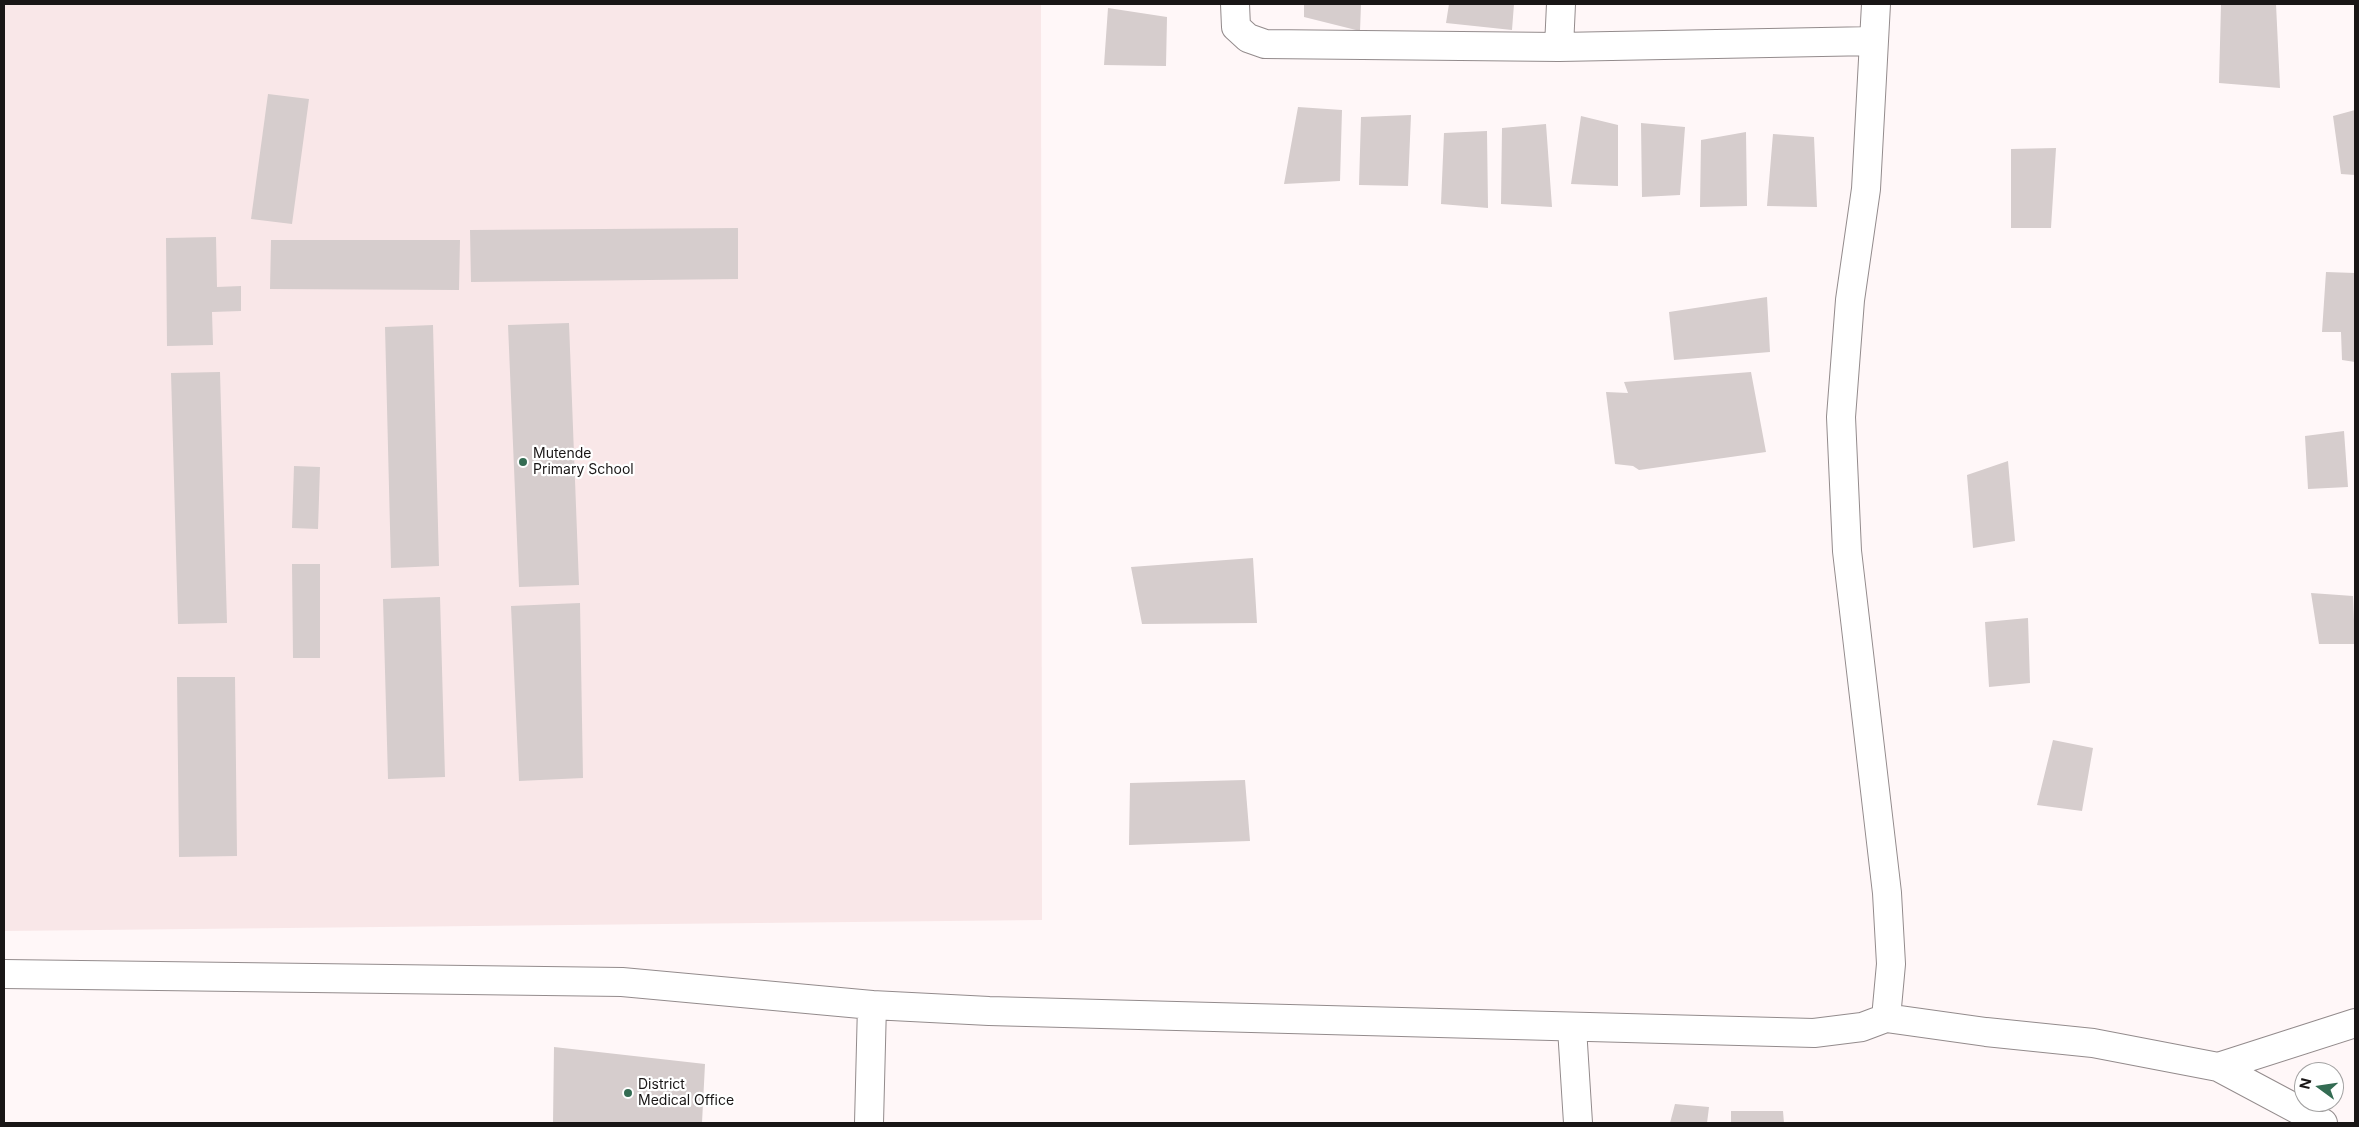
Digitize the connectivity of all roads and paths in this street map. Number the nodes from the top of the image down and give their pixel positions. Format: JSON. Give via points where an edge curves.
{"nodes":[{"id":1,"x":1235,"y":4,"type":"edge"},
{"id":2,"x":1561,"y":4,"type":"edge"},
{"id":3,"x":1876,"y":4,"type":"edge"},
{"id":4,"x":1874,"y":41,"type":"junction"},
{"id":5,"x":1559,"y":47,"type":"junction"},
{"id":6,"x":4,"y":974,"type":"edge"},
{"id":7,"x":872,"y":1005,"type":"junction"},
{"id":8,"x":1886,"y":1018,"type":"junction"},
{"id":9,"x":2355,"y":1023,"type":"edge"},
{"id":10,"x":1572,"y":1028,"type":"junction"},
{"id":11,"x":2218,"y":1067,"type":"junction"},
{"id":12,"x":869,"y":1123,"type":"edge"},
{"id":13,"x":1578,"y":1123,"type":"edge"},
{"id":14,"x":2323,"y":1123,"type":"edge"}],
"edges":[{"from":1,"to":5,"type":"street","via":[[1236,27],[1248,38],[1264,44]]},
{"from":2,"to":5,"type":"street"},
{"from":3,"to":4,"type":"street"},
{"from":4,"to":5,"type":"street"},
{"from":4,"to":8,"type":"street","via":[[1866,189],[1850,300],[1841,417],[1847,551],[1887,893],[1892,964]]},
{"from":6,"to":7,"type":"street","via":[[622,982]]},
{"from":7,"to":10,"type":"street"},
{"from":7,"to":12,"type":"street"},
{"from":8,"to":10,"type":"street","via":[[1862,1027],[1814,1033]]},
{"from":8,"to":11,"type":"street","via":[[2093,1043]]},
{"from":9,"to":11,"type":"street"},
{"from":10,"to":13,"type":"street"},
{"from":11,"to":14,"type":"street"}]}
